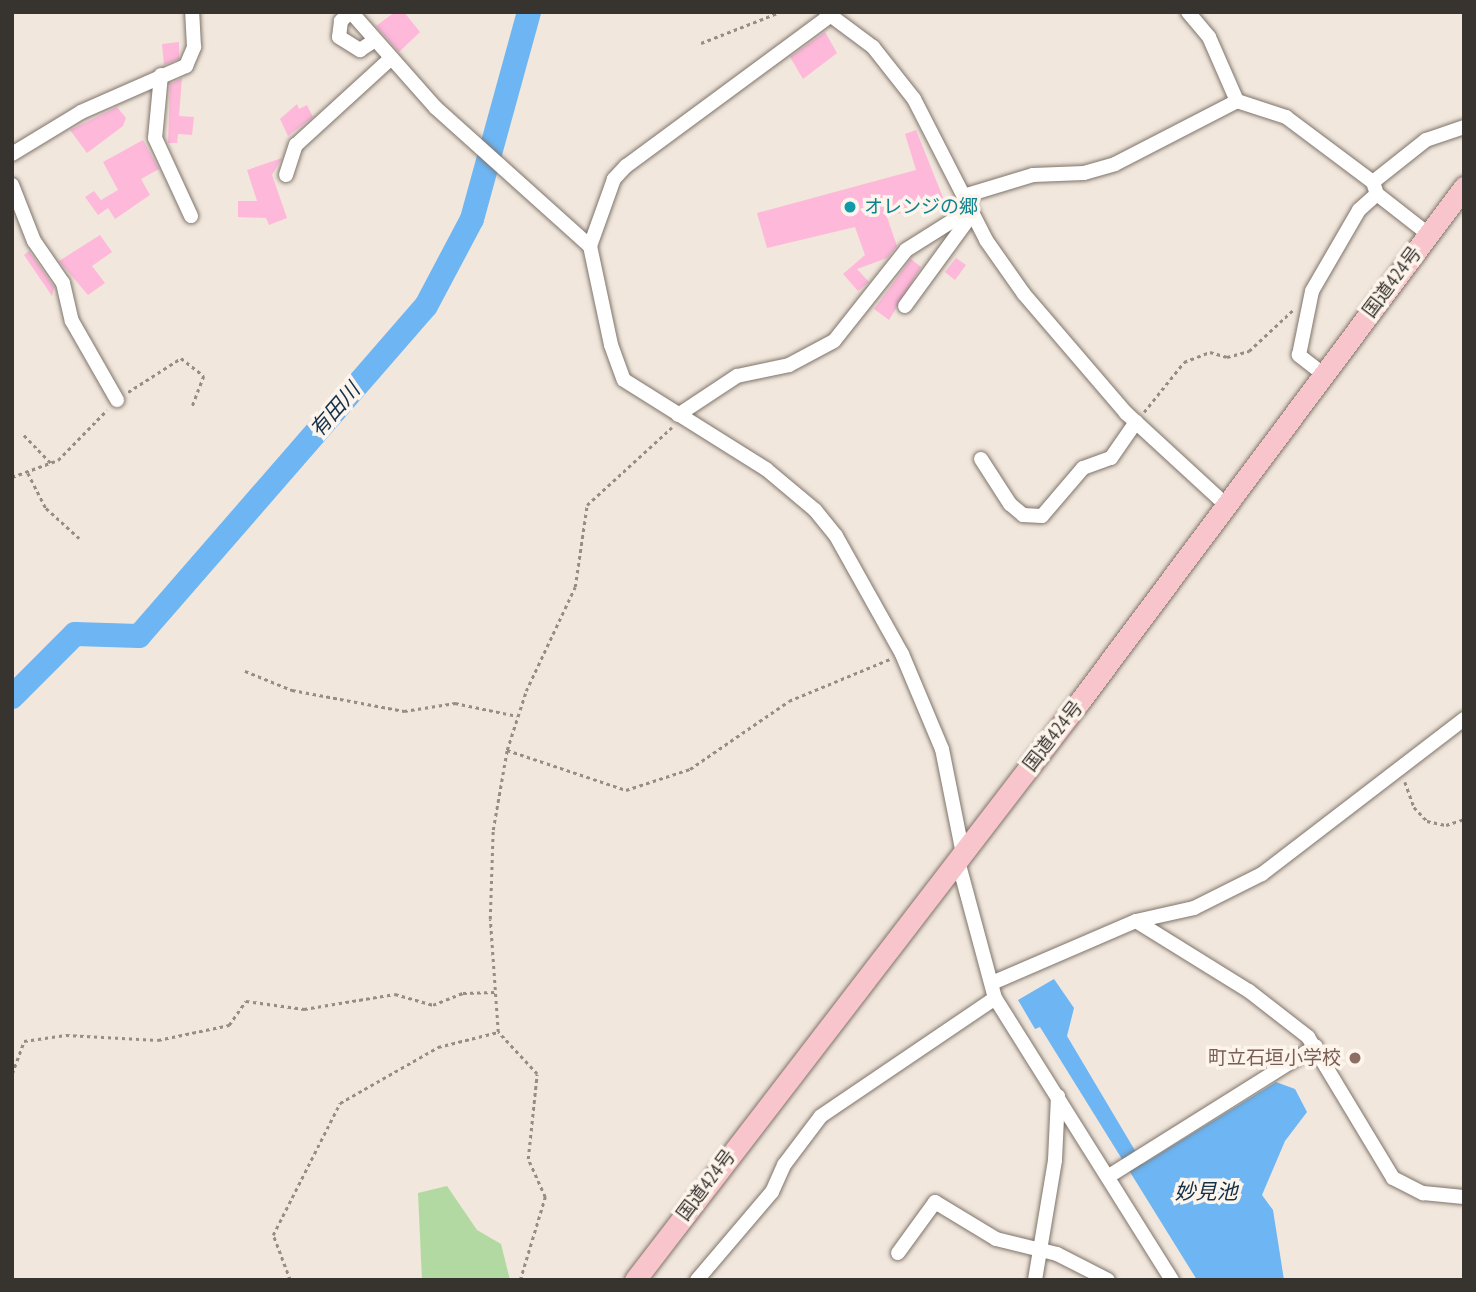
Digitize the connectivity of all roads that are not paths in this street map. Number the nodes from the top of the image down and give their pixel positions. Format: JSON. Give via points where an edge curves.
{"nodes":[{"id":1,"x":192,"y":12,"type":"edge"},
{"id":2,"x":351,"y":12,"type":"edge"},
{"id":3,"x":1188,"y":12,"type":"edge"},
{"id":4,"x":839,"y":15,"type":"edge"},
{"id":5,"x":374,"y":41,"type":"junction"},
{"id":6,"x":389,"y":60,"type":"junction"},
{"id":7,"x":161,"y":75,"type":"junction"},
{"id":8,"x":1237,"y":101,"type":"junction"},
{"id":9,"x":1464,"y":127,"type":"edge"},
{"id":10,"x":12,"y":154,"type":"edge"},
{"id":11,"x":286,"y":175,"type":"dead end"},
{"id":12,"x":12,"y":186,"type":"edge"},
{"id":13,"x":1464,"y":187,"type":"edge"},
{"id":14,"x":1375,"y":188,"type":"junction"},
{"id":15,"x":970,"y":206,"type":"junction"},
{"id":16,"x":191,"y":216,"type":"dead end"},
{"id":17,"x":1428,"y":234,"type":"junction"},
{"id":18,"x":590,"y":246,"type":"junction"},
{"id":19,"x":905,"y":306,"type":"dead end"},
{"id":20,"x":1323,"y":374,"type":"junction"},
{"id":21,"x":117,"y":400,"type":"dead end"},
{"id":22,"x":678,"y":415,"type":"junction"},
{"id":23,"x":1136,"y":422,"type":"junction"},
{"id":24,"x":981,"y":459,"type":"dead end"},
{"id":25,"x":1224,"y":503,"type":"junction"},
{"id":26,"x":1464,"y":719,"type":"edge"},
{"id":27,"x":960,"y":857,"type":"junction"},
{"id":28,"x":1136,"y":921,"type":"junction"},
{"id":29,"x":992,"y":983,"type":"junction"},
{"id":30,"x":995,"y":998,"type":"junction"},
{"id":31,"x":1316,"y":1046,"type":"junction"},
{"id":32,"x":1058,"y":1096,"type":"junction"},
{"id":33,"x":1109,"y":1176,"type":"junction"},
{"id":34,"x":1464,"y":1197,"type":"edge"},
{"id":35,"x":1039,"y":1250,"type":"junction"},
{"id":36,"x":898,"y":1253,"type":"dead end"},
{"id":37,"x":635,"y":1280,"type":"edge"},
{"id":38,"x":696,"y":1280,"type":"edge"},
{"id":39,"x":1035,"y":1280,"type":"edge"},
{"id":40,"x":1108,"y":1280,"type":"edge"},
{"id":41,"x":1172,"y":1280,"type":"edge"}],
"edges":[{"from":1,"to":7,"type":"street","via":[[192,58]]},
{"from":2,"to":5,"type":"street"},
{"from":2,"to":5,"type":"street","via":[[341,21],[340,37],[360,50]]},
{"from":3,"to":8,"type":"street","via":[[1209,37]]},
{"from":4,"to":15,"type":"street","via":[[881,56],[914,99]]},
{"from":4,"to":18,"type":"street","via":[[626,166],[614,179]]},
{"from":5,"to":6,"type":"street"},
{"from":6,"to":11,"type":"street","via":[[296,145]]},
{"from":6,"to":18,"type":"street"},
{"from":7,"to":10,"type":"street","via":[[81,112]]},
{"from":7,"to":16,"type":"street","via":[[155,138]]},
{"from":8,"to":14,"type":"street","via":[[1286,117]]},
{"from":8,"to":15,"type":"street","via":[[1115,164],[1084,173],[1033,175]]},
{"from":9,"to":14,"type":"street","via":[[1426,140]]},
{"from":12,"to":21,"type":"street","via":[[34,241],[63,283],[72,321]]},
{"from":13,"to":17,"type":"highway","name":"国道424号"},
{"from":14,"to":17,"type":"street"},
{"from":14,"to":20,"type":"street","via":[[1312,291],[1299,355]]},
{"from":15,"to":19,"type":"street"},
{"from":15,"to":22,"type":"street","via":[[906,250],[834,341],[789,365],[737,376]]},
{"from":15,"to":23,"type":"street","via":[[1008,274]]},
{"from":17,"to":20,"type":"highway","name":"国道424号"},
{"from":18,"to":22,"type":"street","via":[[617,367],[636,390]]},
{"from":20,"to":25,"type":"highway","name":"国道424号"},
{"from":22,"to":27,"type":"street","via":[[766,469],[815,510],[836,536],[902,654],[942,749]]},
{"from":23,"to":24,"type":"street","via":[[1111,458],[1083,468],[1042,516],[1023,515],[1010,504]]},
{"from":23,"to":25,"type":"street"},
{"from":25,"to":27,"type":"highway","name":"国道424号"},
{"from":26,"to":28,"type":"street","via":[[1262,874],[1194,908]]},
{"from":27,"to":29,"type":"street"},
{"from":27,"to":37,"type":"highway","name":"国道424号"},
{"from":28,"to":29,"type":"street"},
{"from":28,"to":31,"type":"street","via":[[1249,991]]},
{"from":29,"to":30,"type":"street"},
{"from":30,"to":32,"type":"street"},
{"from":30,"to":38,"type":"street","via":[[821,1116],[784,1165],[772,1192]]},
{"from":31,"to":33,"type":"street"},
{"from":31,"to":34,"type":"street","via":[[1393,1178],[1423,1193]]},
{"from":32,"to":33,"type":"street"},
{"from":32,"to":35,"type":"street","via":[[1055,1160]]},
{"from":33,"to":41,"type":"street"},
{"from":35,"to":36,"type":"street","via":[[996,1239],[935,1202]]},
{"from":35,"to":39,"type":"street"},
{"from":35,"to":40,"type":"street"}]}
